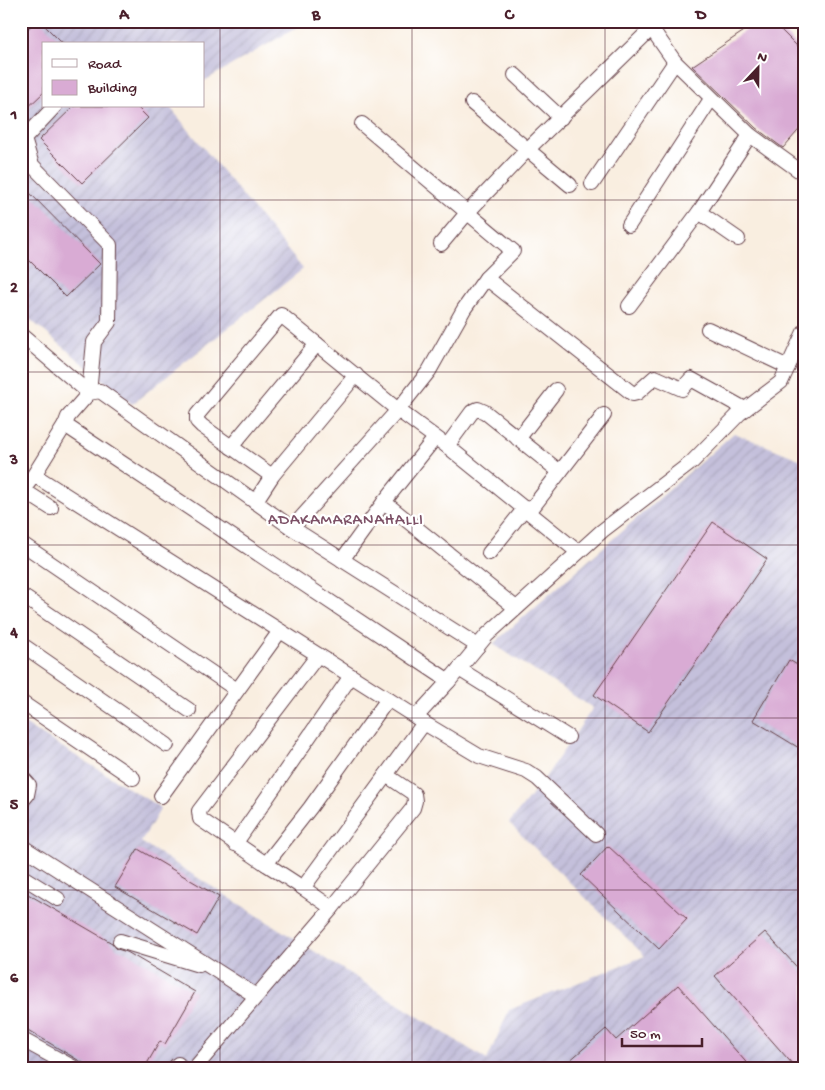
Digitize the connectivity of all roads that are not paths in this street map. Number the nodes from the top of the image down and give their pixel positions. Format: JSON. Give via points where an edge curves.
{"nodes":[{"id":1,"x":652,"y":23,"type":"edge"},
{"id":2,"x":675,"y":62,"type":"junction"},
{"id":3,"x":515,"y":75,"type":"dead end"},
{"id":4,"x":711,"y":99,"type":"junction"},
{"id":5,"x":472,"y":103,"type":"dead end"},
{"id":6,"x":53,"y":108,"type":"edge"},
{"id":7,"x":561,"y":118,"type":"junction"},
{"id":8,"x":362,"y":124,"type":"dead end"},
{"id":9,"x":750,"y":135,"type":"junction"},
{"id":10,"x":528,"y":149,"type":"junction"},
{"id":11,"x":804,"y":174,"type":"edge"},
{"id":12,"x":592,"y":184,"type":"dead end"},
{"id":13,"x":570,"y":185,"type":"dead end"},
{"id":14,"x":699,"y":212,"type":"junction"},
{"id":15,"x":467,"y":213,"type":"junction"},
{"id":16,"x":629,"y":225,"type":"dead end"},
{"id":17,"x":738,"y":239,"type":"dead end"},
{"id":18,"x":441,"y":244,"type":"dead end"},
{"id":19,"x":486,"y":278,"type":"junction"},
{"id":20,"x":629,"y":306,"type":"dead end"},
{"id":21,"x":708,"y":329,"type":"dead end"},
{"id":22,"x":804,"y":332,"type":"edge"},
{"id":23,"x":21,"y":334,"type":"edge"},
{"id":24,"x":317,"y":344,"type":"junction"},
{"id":25,"x":788,"y":367,"type":"junction"},
{"id":26,"x":356,"y":376,"type":"junction"},
{"id":27,"x":556,"y":390,"type":"dead end"},
{"id":28,"x":89,"y":393,"type":"junction"},
{"id":29,"x":745,"y":409,"type":"junction"},
{"id":30,"x":398,"y":410,"type":"junction"},
{"id":31,"x":604,"y":415,"type":"dead end"},
{"id":32,"x":65,"y":425,"type":"junction"},
{"id":33,"x":435,"y":438,"type":"junction"},
{"id":34,"x":518,"y":439,"type":"junction"},
{"id":35,"x":447,"y":446,"type":"junction"},
{"id":36,"x":231,"y":448,"type":"junction"},
{"id":37,"x":560,"y":472,"type":"junction"},
{"id":38,"x":34,"y":475,"type":"junction"},
{"id":39,"x":272,"y":476,"type":"junction"},
{"id":40,"x":22,"y":491,"type":"edge"},
{"id":41,"x":255,"y":502,"type":"junction"},
{"id":42,"x":384,"y":502,"type":"junction"},
{"id":43,"x":52,"y":508,"type":"dead end"},
{"id":44,"x":527,"y":510,"type":"junction"},
{"id":45,"x":292,"y":528,"type":"junction"},
{"id":46,"x":21,"y":543,"type":"edge"},
{"id":47,"x":578,"y":552,"type":"junction"},
{"id":48,"x":489,"y":553,"type":"dead end"},
{"id":49,"x":342,"y":560,"type":"junction"},
{"id":50,"x":21,"y":595,"type":"edge"},
{"id":51,"x":516,"y":608,"type":"junction"},
{"id":52,"x":280,"y":631,"type":"junction"},
{"id":53,"x":21,"y":644,"type":"edge"},
{"id":54,"x":478,"y":646,"type":"junction"},
{"id":55,"x":318,"y":655,"type":"junction"},
{"id":56,"x":459,"y":669,"type":"junction"},
{"id":57,"x":351,"y":676,"type":"junction"},
{"id":58,"x":449,"y":681,"type":"junction"},
{"id":59,"x":237,"y":690,"type":"junction"},
{"id":60,"x":388,"y":699,"type":"junction"},
{"id":61,"x":21,"y":702,"type":"edge"},
{"id":62,"x":189,"y":710,"type":"dead end"},
{"id":63,"x":420,"y":720,"type":"junction"},
{"id":64,"x":568,"y":737,"type":"dead end"},
{"id":65,"x":167,"y":744,"type":"dead end"},
{"id":66,"x":386,"y":775,"type":"junction"},
{"id":67,"x":21,"y":776,"type":"edge"},
{"id":68,"x":132,"y":778,"type":"dead end"},
{"id":69,"x":161,"y":796,"type":"dead end"},
{"id":70,"x":21,"y":802,"type":"edge"},
{"id":71,"x":596,"y":834,"type":"dead end"},
{"id":72,"x":235,"y":844,"type":"junction"},
{"id":73,"x":21,"y":846,"type":"edge"},
{"id":74,"x":266,"y":864,"type":"junction"},
{"id":75,"x":21,"y":876,"type":"edge"},
{"id":76,"x":303,"y":888,"type":"junction"},
{"id":77,"x":58,"y":899,"type":"dead end"},
{"id":78,"x":332,"y":908,"type":"junction"},
{"id":79,"x":139,"y":922,"type":"junction"},
{"id":80,"x":120,"y":941,"type":"dead end"},
{"id":81,"x":141,"y":948,"type":"junction"},
{"id":82,"x":216,"y":970,"type":"junction"},
{"id":83,"x":256,"y":996,"type":"junction"},
{"id":84,"x":21,"y":1039,"type":"edge"},
{"id":85,"x":76,"y":1069,"type":"edge"},
{"id":86,"x":194,"y":1069,"type":"edge"}],
"edges":[{"from":1,"to":2,"type":"street"},
{"from":1,"to":7,"type":"street"},
{"from":2,"to":4,"type":"street"},
{"from":2,"to":12,"type":"street"},
{"from":3,"to":7,"type":"street"},
{"from":4,"to":9,"type":"street"},
{"from":4,"to":16,"type":"street"},
{"from":5,"to":10,"type":"street"},
{"from":6,"to":28,"type":"street","via":[[24,139],[32,165],[110,245],[110,322],[94,342]]},
{"from":7,"to":10,"type":"street"},
{"from":8,"to":15,"type":"street"},
{"from":9,"to":11,"type":"street"},
{"from":9,"to":14,"type":"street"},
{"from":10,"to":13,"type":"street"},
{"from":10,"to":15,"type":"street"},
{"from":14,"to":17,"type":"street"},
{"from":14,"to":20,"type":"street"},
{"from":15,"to":18,"type":"street"},
{"from":15,"to":19,"type":"street","via":[[513,251]]},
{"from":19,"to":29,"type":"street","via":[[633,394],[655,377],[682,388],[691,379]]},
{"from":19,"to":30,"type":"street","via":[[464,309],[429,371]]},
{"from":21,"to":25,"type":"street"},
{"from":22,"to":25,"type":"street"},
{"from":23,"to":28,"type":"street"},
{"from":24,"to":26,"type":"street"},
{"from":24,"to":36,"type":"street"},
{"from":24,"to":36,"type":"street","via":[[281,315],[198,416],[197,421],[202,426]]},
{"from":25,"to":29,"type":"street","via":[[781,382]]},
{"from":26,"to":30,"type":"street"},
{"from":26,"to":39,"type":"street"},
{"from":27,"to":34,"type":"street"},
{"from":28,"to":32,"type":"street"},
{"from":28,"to":41,"type":"street","via":[[100,392]]},
{"from":29,"to":47,"type":"street","via":[[692,462]]},
{"from":30,"to":33,"type":"street"},
{"from":30,"to":45,"type":"street"},
{"from":31,"to":37,"type":"street"},
{"from":32,"to":38,"type":"street"},
{"from":32,"to":58,"type":"street"},
{"from":33,"to":35,"type":"street"},
{"from":33,"to":42,"type":"street"},
{"from":34,"to":35,"type":"street","via":[[478,409],[472,412]]},
{"from":34,"to":37,"type":"street"},
{"from":35,"to":44,"type":"street"},
{"from":36,"to":39,"type":"street"},
{"from":37,"to":44,"type":"street"},
{"from":38,"to":40,"type":"street"},
{"from":38,"to":52,"type":"street"},
{"from":39,"to":41,"type":"street"},
{"from":40,"to":43,"type":"street"},
{"from":41,"to":45,"type":"street"},
{"from":42,"to":49,"type":"street"},
{"from":42,"to":51,"type":"street"},
{"from":44,"to":47,"type":"street"},
{"from":44,"to":48,"type":"street"},
{"from":45,"to":49,"type":"street"},
{"from":46,"to":59,"type":"street"},
{"from":47,"to":51,"type":"street"},
{"from":49,"to":54,"type":"street"},
{"from":50,"to":62,"type":"street"},
{"from":51,"to":54,"type":"street"},
{"from":52,"to":55,"type":"street"},
{"from":52,"to":59,"type":"street"},
{"from":53,"to":65,"type":"street"},
{"from":54,"to":56,"type":"street"},
{"from":55,"to":57,"type":"street"},
{"from":55,"to":72,"type":"street","via":[[200,811],[200,819]]},
{"from":56,"to":58,"type":"street"},
{"from":56,"to":64,"type":"street"},
{"from":57,"to":60,"type":"street"},
{"from":57,"to":72,"type":"street"},
{"from":58,"to":63,"type":"street"},
{"from":59,"to":69,"type":"street"},
{"from":60,"to":63,"type":"street"},
{"from":60,"to":74,"type":"street"},
{"from":61,"to":68,"type":"street"},
{"from":63,"to":66,"type":"street"},
{"from":63,"to":71,"type":"street","via":[[479,756],[526,771],[537,778]]},
{"from":66,"to":76,"type":"street"},
{"from":66,"to":78,"type":"street","via":[[414,794],[416,801]]},
{"from":67,"to":70,"type":"street","via":[[29,785]]},
{"from":72,"to":74,"type":"street"},
{"from":73,"to":79,"type":"street"},
{"from":74,"to":76,"type":"street"},
{"from":75,"to":77,"type":"street"},
{"from":76,"to":78,"type":"street"},
{"from":78,"to":83,"type":"street"},
{"from":79,"to":81,"type":"street"},
{"from":79,"to":82,"type":"street"},
{"from":80,"to":81,"type":"street"},
{"from":81,"to":82,"type":"street"},
{"from":82,"to":83,"type":"street"},
{"from":83,"to":86,"type":"street"},
{"from":84,"to":85,"type":"street"}]}
